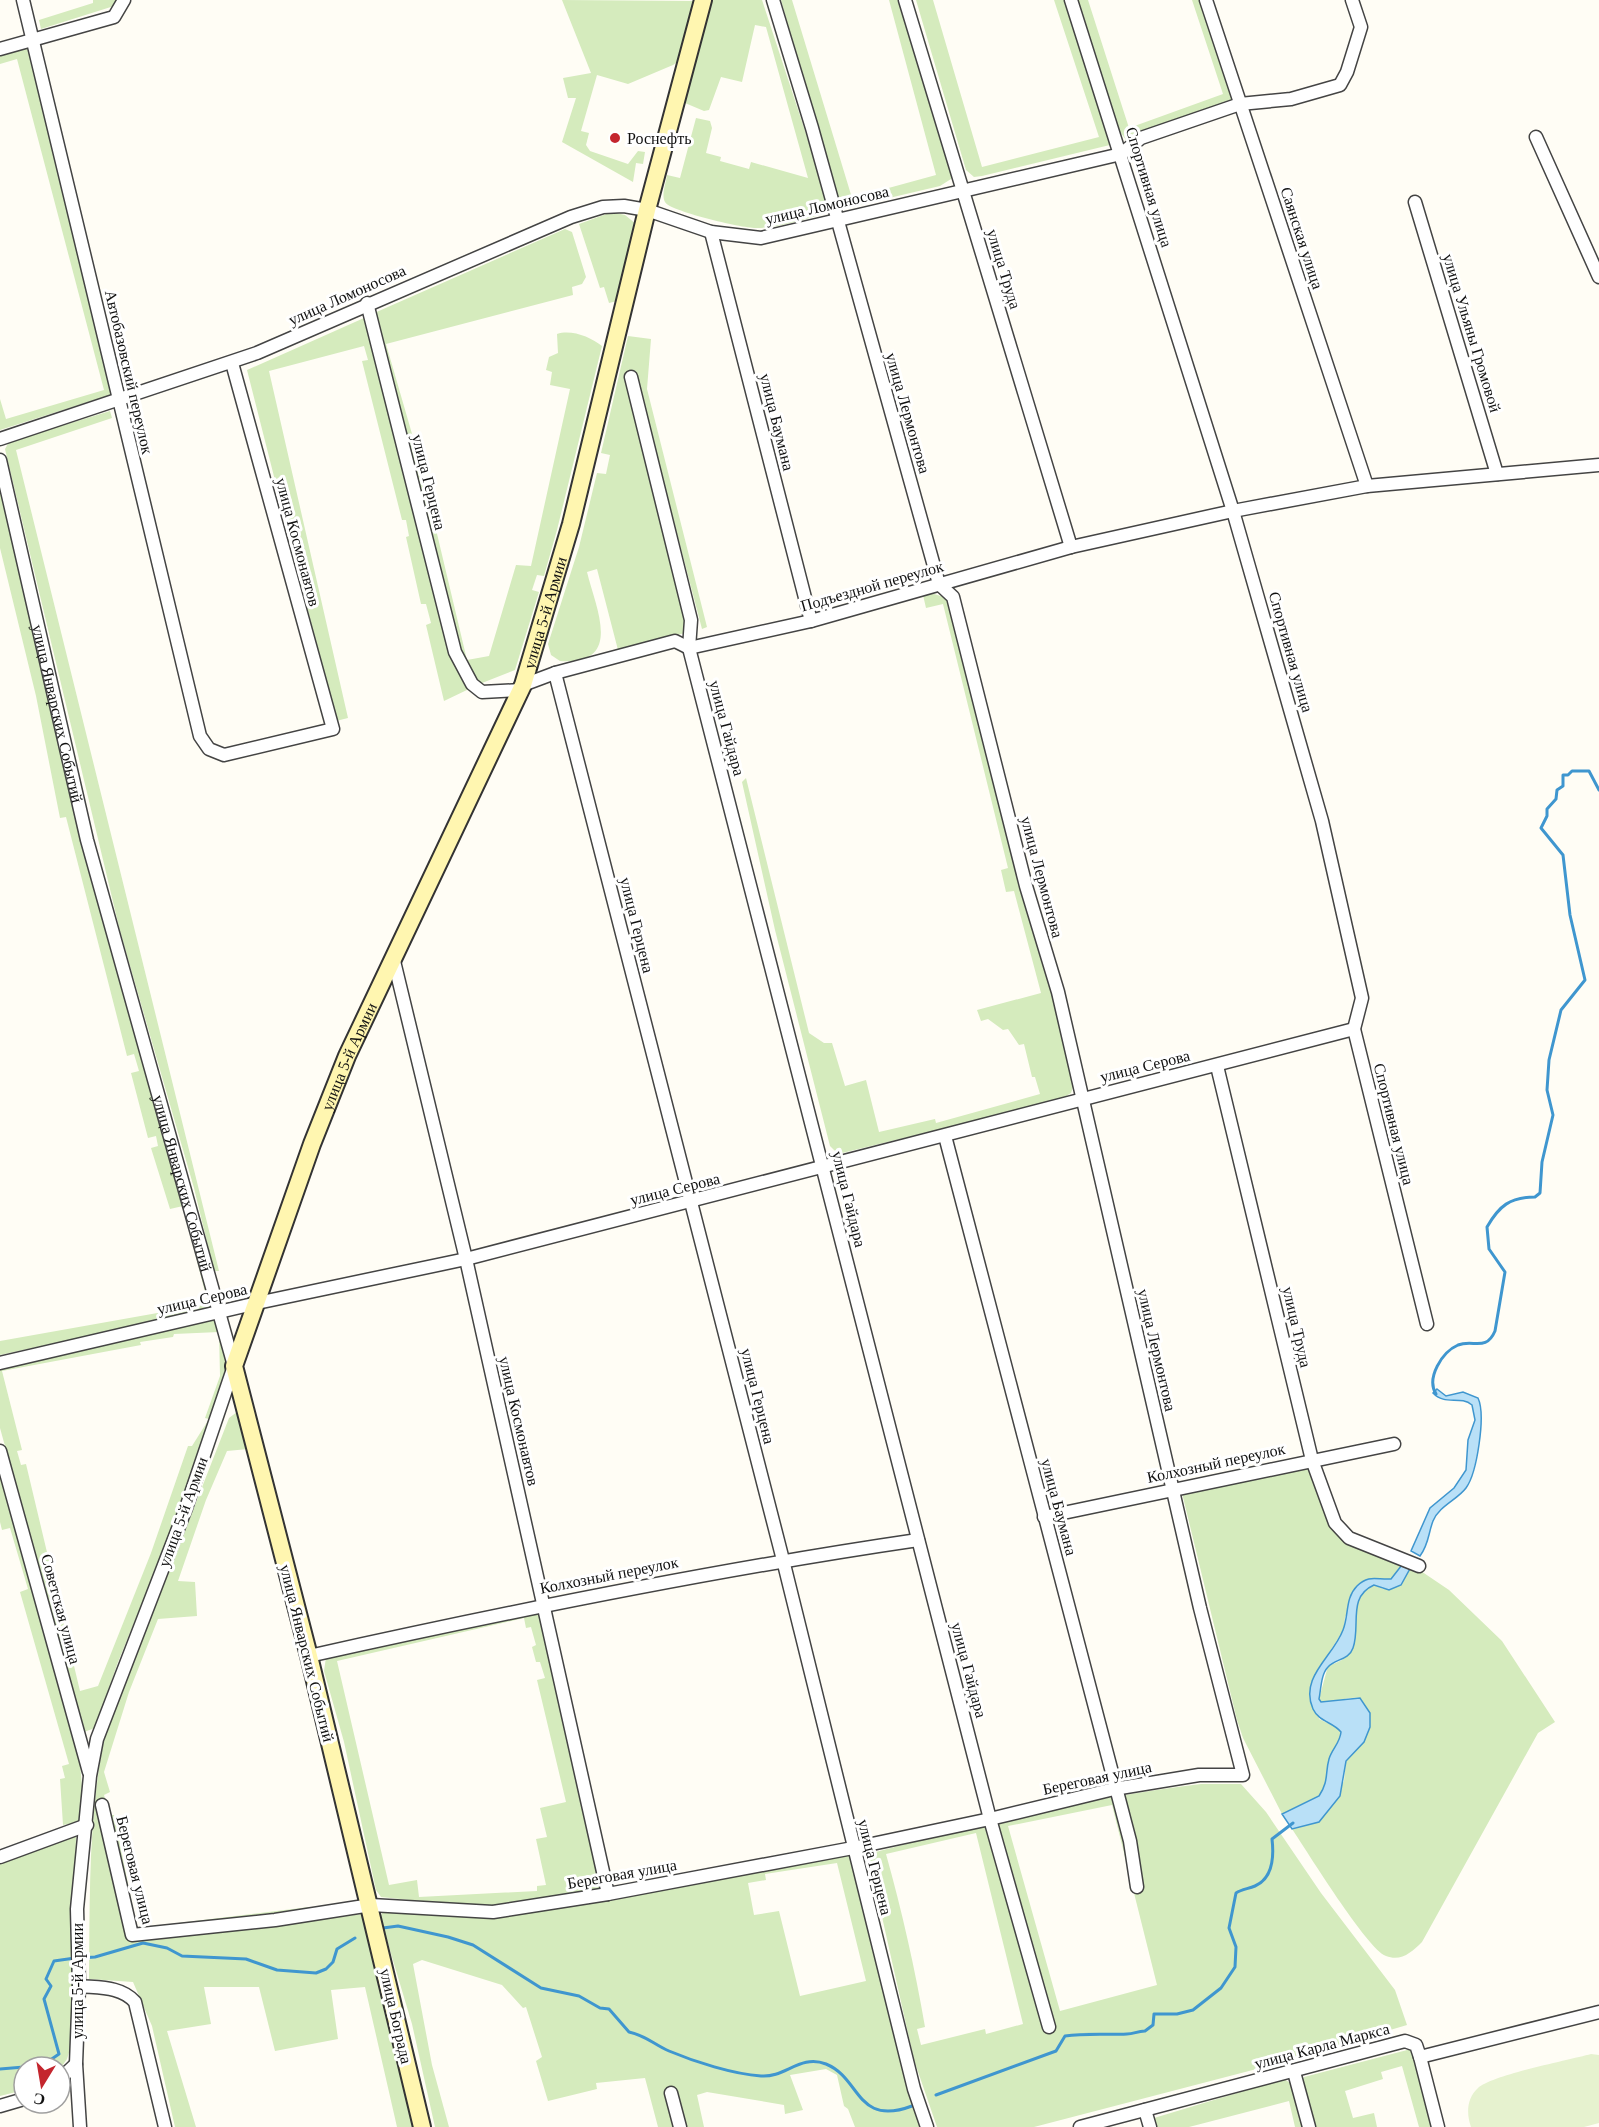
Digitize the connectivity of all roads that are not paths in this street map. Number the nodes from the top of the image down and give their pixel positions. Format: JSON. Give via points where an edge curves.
{"nodes":[{"id":1,"x":23,"y":0,"type":"edge"},
{"id":2,"x":124,"y":0,"type":"edge"},
{"id":3,"x":703,"y":0,"type":"edge"},
{"id":4,"x":773,"y":0,"type":"edge"},
{"id":5,"x":905,"y":0,"type":"edge"},
{"id":6,"x":1071,"y":0,"type":"edge"},
{"id":7,"x":1206,"y":0,"type":"edge"},
{"id":8,"x":1352,"y":0,"type":"edge"},
{"id":9,"x":34,"y":39,"type":"junction"},
{"id":10,"x":0,"y":49,"type":"edge"},
{"id":11,"x":1240,"y":104,"type":"junction"},
{"id":12,"x":1536,"y":137,"type":"dead end"},
{"id":13,"x":1121,"y":154,"type":"junction"},
{"id":14,"x":963,"y":190,"type":"junction"},
{"id":15,"x":1415,"y":202,"type":"dead end"},
{"id":16,"x":647,"y":210,"type":"junction"},
{"id":17,"x":837,"y":218,"type":"junction"},
{"id":18,"x":711,"y":232,"type":"junction"},
{"id":19,"x":1599,"y":277,"type":"edge"},
{"id":20,"x":367,"y":303,"type":"junction"},
{"id":21,"x":232,"y":363,"type":"junction"},
{"id":22,"x":631,"y":377,"type":"dead end"},
{"id":23,"x":118,"y":399,"type":"junction"},
{"id":24,"x":0,"y":439,"type":"edge"},
{"id":25,"x":0,"y":459,"type":"edge"},
{"id":26,"x":1599,"y":465,"type":"edge"},
{"id":27,"x":1497,"y":474,"type":"junction"},
{"id":28,"x":1367,"y":486,"type":"junction"},
{"id":29,"x":1233,"y":510,"type":"junction"},
{"id":30,"x":1071,"y":547,"type":"junction"},
{"id":31,"x":939,"y":584,"type":"junction"},
{"id":32,"x":811,"y":621,"type":"junction"},
{"id":33,"x":689,"y":648,"type":"junction"},
{"id":34,"x":555,"y":673,"type":"junction"},
{"id":35,"x":522,"y":688,"type":"junction"},
{"id":36,"x":209,"y":749,"type":"joint"},
{"id":37,"x":393,"y":956,"type":"junction"},
{"id":38,"x":1354,"y":1029,"type":"junction"},
{"id":39,"x":1217,"y":1066,"type":"junction"},
{"id":40,"x":1082,"y":1099,"type":"junction"},
{"id":41,"x":945,"y":1136,"type":"junction"},
{"id":42,"x":824,"y":1167,"type":"junction"},
{"id":43,"x":692,"y":1202,"type":"junction"},
{"id":44,"x":466,"y":1260,"type":"junction"},
{"id":45,"x":256,"y":1303,"type":"junction"},
{"id":46,"x":220,"y":1313,"type":"junction"},
{"id":47,"x":1427,"y":1324,"type":"dead end"},
{"id":48,"x":0,"y":1363,"type":"edge"},
{"id":49,"x":234,"y":1366,"type":"junction"},
{"id":50,"x":1394,"y":1444,"type":"dead end"},
{"id":51,"x":0,"y":1451,"type":"edge"},
{"id":52,"x":1312,"y":1460,"type":"junction"},
{"id":53,"x":1172,"y":1489,"type":"junction"},
{"id":54,"x":1044,"y":1517,"type":"junction"},
{"id":55,"x":918,"y":1540,"type":"junction"},
{"id":56,"x":783,"y":1560,"type":"junction"},
{"id":57,"x":1419,"y":1566,"type":"dead end"},
{"id":58,"x":543,"y":1604,"type":"junction"},
{"id":59,"x":309,"y":1656,"type":"junction"},
{"id":60,"x":1243,"y":1775,"type":"joint"},
{"id":61,"x":90,"y":1776,"type":"junction"},
{"id":62,"x":1114,"y":1789,"type":"junction"},
{"id":63,"x":102,"y":1805,"type":"dead end"},
{"id":64,"x":990,"y":1819,"type":"junction"},
{"id":65,"x":87,"y":1825,"type":"junction"},
{"id":66,"x":854,"y":1848,"type":"junction"},
{"id":67,"x":0,"y":1857,"type":"edge"},
{"id":68,"x":1137,"y":1887,"type":"dead end"},
{"id":69,"x":608,"y":1894,"type":"junction"},
{"id":70,"x":370,"y":1905,"type":"junction"},
{"id":71,"x":79,"y":1986,"type":"junction"},
{"id":72,"x":1599,"y":2012,"type":"edge"},
{"id":73,"x":1049,"y":2027,"type":"dead end"},
{"id":74,"x":1420,"y":2057,"type":"junction"},
{"id":75,"x":76,"y":2064,"type":"junction"},
{"id":76,"x":72,"y":2068,"type":"edge"},
{"id":77,"x":1294,"y":2072,"type":"junction"},
{"id":78,"x":671,"y":2093,"type":"dead end"},
{"id":79,"x":1145,"y":2110,"type":"junction"},
{"id":80,"x":80,"y":2127,"type":"edge"},
{"id":81,"x":165,"y":2127,"type":"edge"},
{"id":82,"x":422,"y":2127,"type":"edge"},
{"id":83,"x":680,"y":2127,"type":"edge"},
{"id":84,"x":927,"y":2127,"type":"edge"},
{"id":85,"x":1080,"y":2127,"type":"edge"},
{"id":86,"x":1150,"y":2127,"type":"edge"},
{"id":87,"x":1309,"y":2127,"type":"edge"},
{"id":88,"x":1438,"y":2127,"type":"edge"}],
"edges":[{"from":1,"to":9,"type":"street","name":"Автобазовский переулок"},
{"from":2,"to":9,"type":"street","via":[[114,17]]},
{"from":3,"to":16,"type":"street","name":"улица 5-й Армии"},
{"from":4,"to":17,"type":"street","name":"улица Лермонтова"},
{"from":5,"to":14,"type":"street","name":"улица Труда"},
{"from":6,"to":13,"type":"street","name":"Спортивная улица"},
{"from":7,"to":11,"type":"street","name":"Саянская улица"},
{"from":8,"to":11,"type":"street","name":"улица Ломоносова","via":[[1361,27],[1340,85],[1291,99]]},
{"from":9,"to":10,"type":"street"},
{"from":9,"to":23,"type":"street","name":"Автобазовский переулок"},
{"from":11,"to":13,"type":"street","name":"улица Ломоносова","via":[[1141,138]]},
{"from":11,"to":28,"type":"street","name":"Саянская улица"},
{"from":12,"to":19,"type":"street"},
{"from":13,"to":14,"type":"street","name":"улица Ломоносова"},
{"from":13,"to":29,"type":"street","name":"Спортивная улица"},
{"from":14,"to":17,"type":"street","name":"улица Ломоносова"},
{"from":14,"to":30,"type":"street","name":"улица Труда"},
{"from":15,"to":27,"type":"street","name":"улица Ульяны Громовой"},
{"from":16,"to":18,"type":"street","name":"улица Ломоносова"},
{"from":16,"to":20,"type":"street","name":"улица Ломоносова","via":[[603,207],[571,217]]},
{"from":16,"to":35,"type":"street","name":"улица 5-й Армии","via":[[571,524]]},
{"from":17,"to":18,"type":"street","name":"улица Ломоносова","via":[[761,238]]},
{"from":17,"to":31,"type":"street","name":"улица Лермонтова"},
{"from":18,"to":32,"type":"street","name":"улица Баумана"},
{"from":20,"to":21,"type":"street","name":"улица Ломоносова"},
{"from":20,"to":35,"type":"street","name":"улица Герцена","via":[[455,652],[472,684],[482,692]]},
{"from":21,"to":23,"type":"street","name":"улица Ломоносова"},
{"from":21,"to":36,"type":"street","name":"улица Космонавтов","via":[[333,729],[224,755]]},
{"from":22,"to":33,"type":"street","name":"улица Гайдара","via":[[691,620]]},
{"from":23,"to":24,"type":"street","name":"улица Ломоносова"},
{"from":23,"to":36,"type":"street","name":"Автобазовский переулок","via":[[200,736]]},
{"from":25,"to":46,"type":"street","name":"улица Январских Событий","via":[[87,840]]},
{"from":26,"to":27,"type":"street","name":"Подъездной переулок"},
{"from":27,"to":28,"type":"street","name":"Подъездной переулок"},
{"from":28,"to":29,"type":"street","name":"Подъездной переулок"},
{"from":29,"to":30,"type":"street","name":"Подъездной переулок"},
{"from":29,"to":38,"type":"street","name":"Спортивная улица","via":[[1322,821],[1354,958],[1362,998]]},
{"from":30,"to":31,"type":"street","name":"Подъездной переулок"},
{"from":31,"to":32,"type":"street","name":"Подъездной переулок"},
{"from":31,"to":40,"type":"street","name":"улица Лермонтова","via":[[953,597],[1026,886],[1058,992]]},
{"from":32,"to":33,"type":"street","name":"Подъездной переулок"},
{"from":33,"to":34,"type":"street","name":"Подъездной переулок","via":[[675,641]]},
{"from":33,"to":42,"type":"street","name":"улица Гайдара"},
{"from":34,"to":35,"type":"street","name":"Подъездной переулок"},
{"from":34,"to":43,"type":"street","name":"улица Герцена"},
{"from":35,"to":37,"type":"street","name":"улица 5-й Армии"},
{"from":37,"to":44,"type":"street","name":"улица Космонавтов"},
{"from":37,"to":45,"type":"street","name":"улица 5-й Армии","via":[[346,1056]]},
{"from":38,"to":39,"type":"street","name":"улица Серова"},
{"from":38,"to":47,"type":"street","name":"Спортивная улица"},
{"from":39,"to":40,"type":"street","name":"улица Серова"},
{"from":39,"to":52,"type":"street","name":"улица Труда"},
{"from":40,"to":41,"type":"street","name":"улица Серова"},
{"from":40,"to":53,"type":"street","name":"улица Лермонтова"},
{"from":41,"to":42,"type":"street","name":"улица Серова"},
{"from":41,"to":54,"type":"street","name":"улица Баумана"},
{"from":42,"to":43,"type":"street","name":"улица Серова"},
{"from":42,"to":55,"type":"street","name":"улица Гайдара"},
{"from":43,"to":44,"type":"street","name":"улица Серова"},
{"from":43,"to":56,"type":"street","name":"улица Герцена"},
{"from":44,"to":45,"type":"street","name":"улица Серова"},
{"from":44,"to":58,"type":"street","name":"улица Космонавтов"},
{"from":45,"to":46,"type":"street","name":"улица Серова"},
{"from":45,"to":49,"type":"street","name":"улица 5-й Армии"},
{"from":46,"to":48,"type":"street","name":"улица Серова"},
{"from":46,"to":49,"type":"street","name":"улица Январских Событий"},
{"from":49,"to":59,"type":"street","name":"улица Январских Событий"},
{"from":49,"to":61,"type":"street","name":"улица 5-й Армии","via":[[186,1508],[97,1739]]},
{"from":50,"to":52,"type":"street","name":"Колхозный переулок"},
{"from":51,"to":61,"type":"street","name":"Советская улица"},
{"from":52,"to":53,"type":"street","name":"Колхозный переулок"},
{"from":52,"to":57,"type":"street","name":"улица Труда","via":[[1335,1522],[1349,1538]]},
{"from":53,"to":54,"type":"street","name":"Колхозный переулок"},
{"from":53,"to":60,"type":"street","name":"улица Лермонтова"},
{"from":54,"to":62,"type":"street","name":"улица Баумана"},
{"from":55,"to":56,"type":"street","name":"Колхозный переулок"},
{"from":55,"to":64,"type":"street","name":"улица Гайдара"},
{"from":56,"to":58,"type":"street","name":"Колхозный переулок"},
{"from":56,"to":66,"type":"street","name":"улица Герцена"},
{"from":58,"to":59,"type":"street","name":"Колхозный переулок"},
{"from":58,"to":69,"type":"street","name":"улица Космонавтов"},
{"from":59,"to":70,"type":"street","name":"улица Январских Событий"},
{"from":60,"to":62,"type":"street","name":"Береговая улица","via":[[1199,1775]]},
{"from":61,"to":65,"type":"street","name":"улица 5-й Армии"},
{"from":62,"to":64,"type":"street","name":"Береговая улица"},
{"from":62,"to":68,"type":"street","name":"улица Баумана","via":[[1130,1841]]},
{"from":63,"to":70,"type":"street","name":"Береговая улица","via":[[132,1935],[275,1920]]},
{"from":64,"to":66,"type":"street","name":"Береговая улица"},
{"from":64,"to":73,"type":"street","name":"улица Гайдара"},
{"from":65,"to":67,"type":"street"},
{"from":65,"to":71,"type":"street","name":"улица 5-й Армии","via":[[77,1909]]},
{"from":66,"to":69,"type":"street","name":"Береговая улица"},
{"from":66,"to":84,"type":"street","name":"улица Герцена"},
{"from":69,"to":70,"type":"street","name":"Береговая улица","via":[[493,1912]]},
{"from":70,"to":82,"type":"street","name":"улица Бограда"},
{"from":71,"to":75,"type":"street","name":"улица 5-й Армии"},
{"from":71,"to":81,"type":"street","via":[[119,1990],[135,2002]]},
{"from":72,"to":74,"type":"street"},
{"from":74,"to":77,"type":"street","name":"улица Карла Маркса","via":[[1416,2045],[1404,2041]]},
{"from":74,"to":88,"type":"street"},
{"from":75,"to":76,"type":"street"},
{"from":75,"to":80,"type":"street","name":"улица 5-й Армии"},
{"from":77,"to":79,"type":"street","name":"улица Карла Маркса"},
{"from":77,"to":87,"type":"street"},
{"from":78,"to":83,"type":"street"},
{"from":79,"to":85,"type":"street","name":"улица Карла Маркса"},
{"from":79,"to":86,"type":"street"}]}
